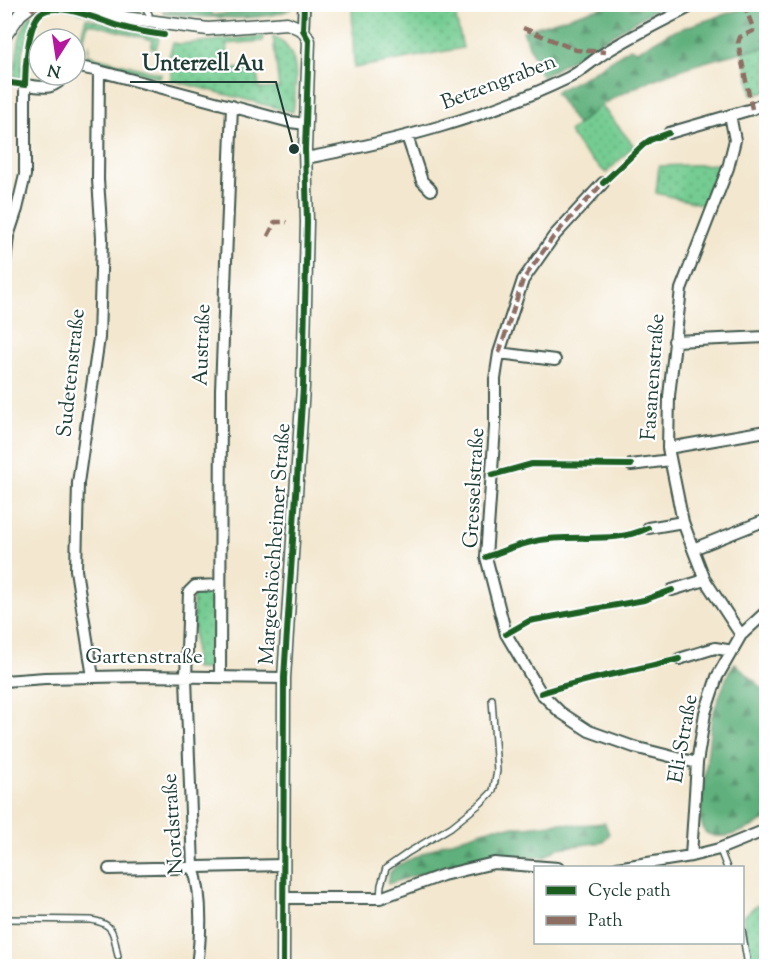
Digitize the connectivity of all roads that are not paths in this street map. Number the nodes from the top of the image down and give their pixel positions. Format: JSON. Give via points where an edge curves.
{"nodes":[{"id":1,"x":33,"y":4,"type":"edge"},
{"id":2,"x":86,"y":4,"type":"edge"},
{"id":3,"x":143,"y":4,"type":"edge"},
{"id":4,"x":304,"y":4,"type":"edge"},
{"id":5,"x":695,"y":4,"type":"edge"},
{"id":6,"x":148,"y":22,"type":"junction"},
{"id":7,"x":303,"y":30,"type":"junction"},
{"id":8,"x":4,"y":37,"type":"edge"},
{"id":9,"x":87,"y":68,"type":"edge"},
{"id":10,"x":99,"y":71,"type":"junction"},
{"id":11,"x":27,"y":85,"type":"edge"},
{"id":12,"x":766,"y":102,"type":"edge"},
{"id":13,"x":232,"y":106,"type":"junction"},
{"id":14,"x":730,"y":115,"type":"junction"},
{"id":15,"x":306,"y":124,"type":"junction"},
{"id":16,"x":669,"y":133,"type":"dead end"},
{"id":17,"x":407,"y":136,"type":"junction"},
{"id":18,"x":306,"y":158,"type":"junction"},
{"id":19,"x":603,"y":183,"type":"dead end"},
{"id":20,"x":431,"y":190,"type":"dead end"},
{"id":21,"x":4,"y":271,"type":"edge"},
{"id":22,"x":766,"y":337,"type":"edge"},
{"id":23,"x":674,"y":340,"type":"junction"},
{"id":24,"x":500,"y":353,"type":"junction"},
{"id":25,"x":555,"y":360,"type":"dead end"},
{"id":26,"x":766,"y":431,"type":"edge"},
{"id":27,"x":668,"y":448,"type":"junction"},
{"id":28,"x":670,"y":460,"type":"junction"},
{"id":29,"x":631,"y":465,"type":"dead end"},
{"id":30,"x":766,"y":520,"type":"edge"},
{"id":31,"x":683,"y":522,"type":"junction"},
{"id":32,"x":648,"y":528,"type":"dead end"},
{"id":33,"x":693,"y":549,"type":"junction"},
{"id":34,"x":705,"y":580,"type":"junction"},
{"id":35,"x":220,"y":585,"type":"junction"},
{"id":36,"x":672,"y":591,"type":"dead end"},
{"id":37,"x":766,"y":612,"type":"edge"},
{"id":38,"x":741,"y":634,"type":"junction"},
{"id":39,"x":733,"y":651,"type":"junction"},
{"id":40,"x":679,"y":659,"type":"dead end"},
{"id":41,"x":93,"y":677,"type":"junction"},
{"id":42,"x":186,"y":678,"type":"junction"},
{"id":43,"x":220,"y":678,"type":"junction"},
{"id":44,"x":284,"y":678,"type":"junction"},
{"id":45,"x":4,"y":681,"type":"edge"},
{"id":46,"x":492,"y":699,"type":"dead end"},
{"id":47,"x":697,"y":763,"type":"junction"},
{"id":48,"x":766,"y":830,"type":"edge"},
{"id":49,"x":719,"y":849,"type":"junction"},
{"id":50,"x":691,"y":856,"type":"junction"},
{"id":51,"x":283,"y":865,"type":"junction"},
{"id":52,"x":542,"y":866,"type":"edge"},
{"id":53,"x":624,"y":866,"type":"edge"},
{"id":54,"x":727,"y":866,"type":"edge"},
{"id":55,"x":194,"y":867,"type":"junction"},
{"id":56,"x":109,"y":869,"type":"dead end"},
{"id":57,"x":284,"y":898,"type":"junction"},
{"id":58,"x":380,"y":898,"type":"junction"},
{"id":59,"x":4,"y":919,"type":"edge"},
{"id":60,"x":744,"y":942,"type":"edge"},
{"id":61,"x":118,"y":956,"type":"dead end"},
{"id":62,"x":197,"y":966,"type":"edge"},
{"id":63,"x":284,"y":966,"type":"edge"},
{"id":64,"x":748,"y":966,"type":"edge"}],
"edges":[{"from":1,"to":8,"type":"street","via":[[20,14]]},
{"from":2,"to":6,"type":"street"},
{"from":3,"to":6,"type":"lane","via":[[149,14]]},
{"from":4,"to":7,"type":"street"},
{"from":5,"to":17,"type":"street","name":"Betzengraben","via":[[549,87]]},
{"from":6,"to":7,"type":"street","via":[[208,29],[287,23]]},
{"from":7,"to":15,"type":"street","name":"Margetshöchheimer Straße","via":[[309,41]]},
{"from":9,"to":10,"type":"street"},
{"from":10,"to":13,"type":"street"},
{"from":10,"to":41,"type":"street","name":"Sudetenstraße","via":[[99,338],[78,483],[76,570]]},
{"from":11,"to":21,"type":"street","via":[[25,175],[8,236]]},
{"from":12,"to":14,"type":"street"},
{"from":13,"to":15,"type":"street"},
{"from":13,"to":35,"type":"street","name":"Austraße","via":[[221,390]]},
{"from":14,"to":16,"type":"street"},
{"from":14,"to":23,"type":"street","name":"Fasanenstraße","via":[[735,140],[681,289]]},
{"from":15,"to":18,"type":"street","name":"Margetshöchheimer Straße"},
{"from":17,"to":18,"type":"street","name":"Betzengraben"},
{"from":17,"to":20,"type":"street","via":[[422,181]]},
{"from":18,"to":44,"type":"street","name":"Margetshöchheimer Straße","via":[[303,387]]},
{"from":19,"to":24,"type":"street","name":"Gresselstraße","via":[[554,236],[523,280]]},
{"from":22,"to":23,"type":"street"},
{"from":23,"to":27,"type":"street","name":"Fasanenstraße"},
{"from":24,"to":25,"type":"street"},
{"from":24,"to":47,"type":"street","name":"Gresselstraße","via":[[495,379],[486,556],[506,634],[541,693],[589,731]]},
{"from":26,"to":27,"type":"street"},
{"from":27,"to":28,"type":"street","name":"Fasanenstraße"},
{"from":28,"to":29,"type":"street"},
{"from":28,"to":31,"type":"street","name":"Fasanenstraße"},
{"from":30,"to":33,"type":"street"},
{"from":31,"to":32,"type":"street"},
{"from":31,"to":33,"type":"street","name":"Fasanenstraße"},
{"from":33,"to":34,"type":"street","name":"Fasanenstraße"},
{"from":34,"to":36,"type":"street"},
{"from":34,"to":38,"type":"street","name":"Fasanenstraße"},
{"from":35,"to":42,"type":"street","via":[[195,586],[189,592]]},
{"from":35,"to":43,"type":"street","name":"Austraße"},
{"from":37,"to":38,"type":"street","name":"Eli-Straße"},
{"from":38,"to":39,"type":"street","name":"Eli-Straße"},
{"from":39,"to":40,"type":"street","via":[[715,648]]},
{"from":39,"to":47,"type":"street","name":"Eli-Straße","via":[[717,677],[705,713]]},
{"from":41,"to":42,"type":"street","name":"Gartenstraße"},
{"from":41,"to":45,"type":"street","name":"Gartenstraße"},
{"from":42,"to":43,"type":"street","name":"Gartenstraße"},
{"from":42,"to":55,"type":"street","name":"Nordstraße"},
{"from":43,"to":44,"type":"street","name":"Gartenstraße"},
{"from":44,"to":51,"type":"street","name":"Margetshöchheimer Straße"},
{"from":46,"to":58,"type":"lane","via":[[498,771],[493,791],[451,827],[386,868]]},
{"from":47,"to":50,"type":"street","name":"Eli-Straße"},
{"from":48,"to":49,"type":"street"},
{"from":49,"to":50,"type":"street"},
{"from":49,"to":54,"type":"lane"},
{"from":50,"to":53,"type":"street"},
{"from":51,"to":55,"type":"street"},
{"from":51,"to":57,"type":"street","name":"Margetshöchheimer Straße"},
{"from":52,"to":58,"type":"street","via":[[494,863],[443,875]]},
{"from":55,"to":56,"type":"street"},
{"from":55,"to":62,"type":"street","name":"Nordstraße","via":[[199,907]]},
{"from":57,"to":58,"type":"street"},
{"from":57,"to":63,"type":"street","name":"Margetshöchheimer Straße"},
{"from":59,"to":61,"type":"lane","via":[[105,922],[112,929]]},
{"from":60,"to":64,"type":"lane"}]}
